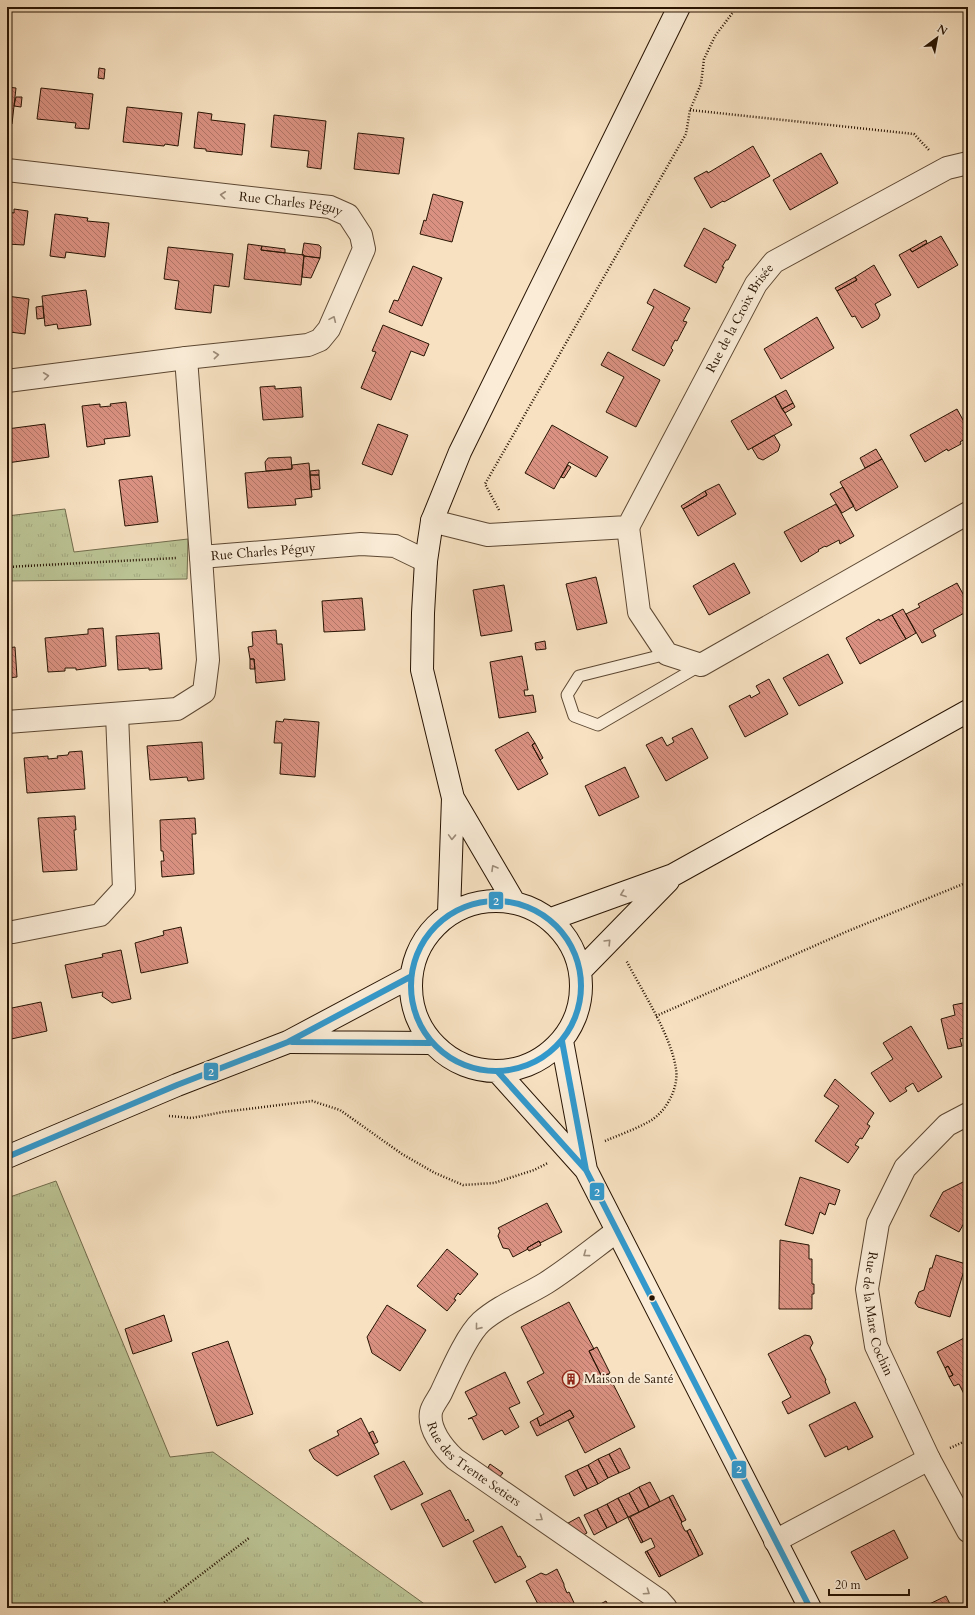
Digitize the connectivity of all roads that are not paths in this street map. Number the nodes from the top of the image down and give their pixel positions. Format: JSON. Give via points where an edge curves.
{"nodes":[{"id":1,"x":675,"y":14,"type":"edge"},
{"id":2,"x":968,"y":163,"type":"edge"},
{"id":3,"x":7,"y":170,"type":"edge"},
{"id":4,"x":186,"y":358,"type":"junction"},
{"id":5,"x":7,"y":380,"type":"edge"},
{"id":6,"x":968,"y":513,"type":"edge"},
{"id":7,"x":432,"y":521,"type":"junction"},
{"id":8,"x":628,"y":527,"type":"junction"},
{"id":9,"x":201,"y":557,"type":"junction"},
{"id":10,"x":426,"y":561,"type":"junction"},
{"id":11,"x":667,"y":654,"type":"junction"},
{"id":12,"x":700,"y":665,"type":"junction"},
{"id":13,"x":968,"y":710,"type":"edge"},
{"id":14,"x":117,"y":714,"type":"junction"},
{"id":15,"x":7,"y":722,"type":"edge"},
{"id":16,"x":453,"y":798,"type":"junction"},
{"id":17,"x":673,"y":875,"type":"junction"},
{"id":18,"x":514,"y":902,"type":"junction"},
{"id":19,"x":449,"y":913,"type":"junction"},
{"id":20,"x":551,"y":919,"type":"junction"},
{"id":21,"x":14,"y":932,"type":"dead end"},
{"id":22,"x":581,"y":970,"type":"junction"},
{"id":23,"x":410,"y":977,"type":"junction"},
{"id":24,"x":562,"y":1041,"type":"junction"},
{"id":25,"x":288,"y":1042,"type":"junction"},
{"id":26,"x":430,"y":1043,"type":"junction"},
{"id":27,"x":498,"y":1072,"type":"junction"},
{"id":28,"x":968,"y":1114,"type":"edge"},
{"id":29,"x":7,"y":1157,"type":"edge"},
{"id":30,"x":586,"y":1170,"type":"junction"},
{"id":31,"x":617,"y":1231,"type":"junction"},
{"id":32,"x":929,"y":1458,"type":"junction"},
{"id":33,"x":968,"y":1531,"type":"edge"},
{"id":34,"x":775,"y":1541,"type":"junction"},
{"id":35,"x":666,"y":1608,"type":"edge"},
{"id":36,"x":810,"y":1608,"type":"edge"}],
"edges":[{"from":1,"to":7,"type":"street","via":[[460,452]]},
{"from":2,"to":8,"type":"street","name":"Rue de la Croix Brisée","via":[[947,168],[774,262],[756,284]]},
{"from":4,"to":3,"type":"street","name":"Rue Charles Péguy","one_way":true,"via":[[308,345],[320,340],[329,329],[364,249],[361,235],[348,215],[330,207]]},
{"from":5,"to":4,"type":"street","name":"Rue Charles Péguy","one_way":true},
{"from":4,"to":9,"type":"street","name":"Rue Charles Péguy"},
{"from":6,"to":12,"type":"street"},
{"from":7,"to":8,"type":"street","via":[[488,535]]},
{"from":7,"to":10,"type":"street"},
{"from":8,"to":11,"type":"street","via":[[639,612]]},
{"from":9,"to":10,"type":"street","name":"Rue Charles Péguy","via":[[361,544],[395,546]]},
{"from":9,"to":14,"type":"street","via":[[208,660],[204,692],[177,709]]},
{"from":10,"to":16,"type":"street","via":[[422,670]]},
{"from":11,"to":12,"type":"street"},
{"from":11,"to":12,"type":"lane","via":[[579,676],[567,695],[574,716],[598,726]]},
{"from":13,"to":17,"type":"street"},
{"from":14,"to":15,"type":"street"},
{"from":14,"to":21,"type":"street","via":[[124,889],[100,915]]},
{"from":18,"to":16,"type":"street","one_way":true},
{"from":16,"to":19,"type":"street","one_way":true},
{"from":17,"to":20,"type":"street","one_way":true},
{"from":22,"to":17,"type":"street","one_way":true},
{"from":18,"to":19,"type":"street","via":[[480,901]]},
{"from":18,"to":20,"type":"street","via":[[533,908]]},
{"from":19,"to":23,"type":"street","via":[[422,940]]},
{"from":20,"to":22,"type":"street","via":[[570,942]]},
{"from":22,"to":24,"type":"street","via":[[579,1008]]},
{"from":23,"to":25,"type":"street"},
{"from":23,"to":26,"type":"street","via":[[413,1012]]},
{"from":24,"to":27,"type":"street","via":[[534,1064]]},
{"from":24,"to":30,"type":"street"},
{"from":25,"to":26,"type":"street"},
{"from":25,"to":29,"type":"street","via":[[177,1085]]},
{"from":26,"to":27,"type":"street","via":[[461,1065]]},
{"from":27,"to":30,"type":"street"},
{"from":28,"to":32,"type":"street","name":"Rue de la Mare Cochin","via":[[947,1125],[905,1168],[878,1223],[867,1289],[876,1346]]},
{"from":30,"to":31,"type":"street"},
{"from":31,"to":34,"type":"street"},
{"from":31,"to":35,"type":"street","name":"Rue des Trente Setiers","one_way":true,"via":[[547,1282],[499,1309],[480,1323],[467,1342],[431,1412],[432,1423],[436,1437],[455,1459],[659,1600]]},
{"from":32,"to":33,"type":"street","name":"Rue de la Mare Cochin"},
{"from":32,"to":34,"type":"street"},
{"from":34,"to":36,"type":"street"}]}
